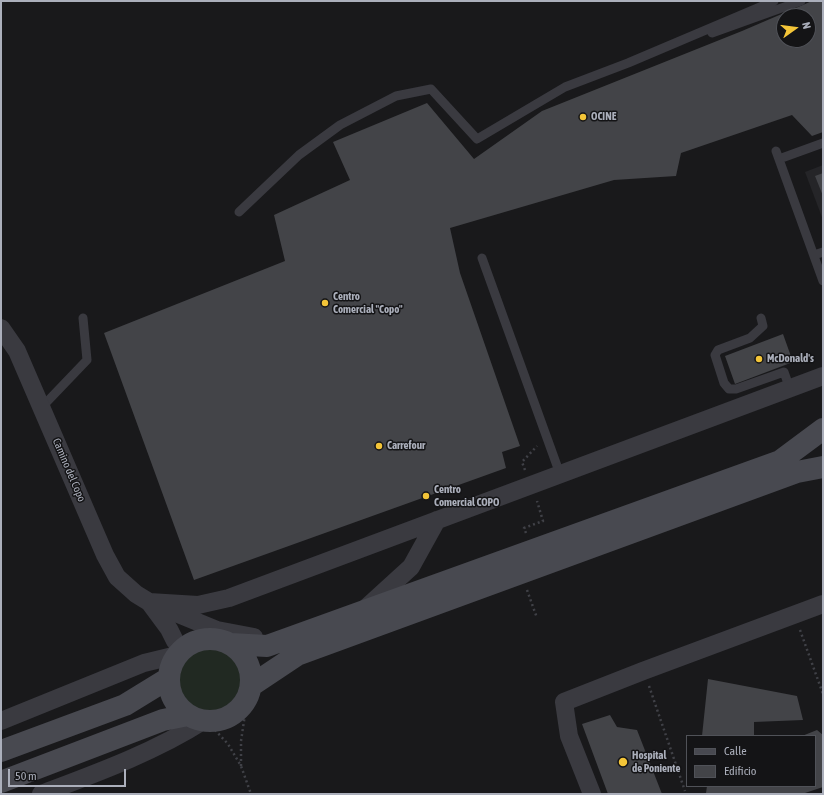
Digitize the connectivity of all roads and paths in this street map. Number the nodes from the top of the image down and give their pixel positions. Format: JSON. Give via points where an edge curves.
{"nodes":[{"id":1,"x":774,"y":1,"type":"edge"},
{"id":2,"x":801,"y":1,"type":"edge"},
{"id":3,"x":706,"y":30,"type":"junction"},
{"id":4,"x":823,"y":143,"type":"edge"},
{"id":5,"x":239,"y":212,"type":"dead end"},
{"id":6,"x":823,"y":252,"type":"edge"},
{"id":7,"x":814,"y":255,"type":"junction"},
{"id":8,"x":482,"y":258,"type":"dead end"},
{"id":9,"x":823,"y":281,"type":"edge"},
{"id":10,"x":83,"y":318,"type":"dead end"},
{"id":11,"x":761,"y":318,"type":"dead end"},
{"id":12,"x":1,"y":328,"type":"edge"},
{"id":13,"x":823,"y":376,"type":"edge"},
{"id":14,"x":790,"y":389,"type":"junction"},
{"id":15,"x":42,"y":407,"type":"junction"},
{"id":16,"x":823,"y":429,"type":"edge"},
{"id":17,"x":823,"y":468,"type":"edge"},
{"id":18,"x":560,"y":474,"type":"junction"},
{"id":19,"x":538,"y":506,"type":"dead end"},
{"id":20,"x":437,"y":520,"type":"junction"},
{"id":21,"x":524,"y":528,"type":"dead end"},
{"id":22,"x":526,"y":589,"type":"dead end"},
{"id":23,"x":149,"y":602,"type":"junction"},
{"id":24,"x":823,"y":604,"type":"edge"},
{"id":25,"x":363,"y":611,"type":"junction"},
{"id":26,"x":795,"y":615,"type":"junction"},
{"id":27,"x":537,"y":618,"type":"dead end"},
{"id":28,"x":200,"y":630,"type":"junction"},
{"id":29,"x":293,"y":637,"type":"junction"},
{"id":30,"x":230,"y":644,"type":"junction"},
{"id":31,"x":180,"y":652,"type":"junction"},
{"id":32,"x":643,"y":671,"type":"junction"},
{"id":33,"x":169,"y":678,"type":"junction"},
{"id":34,"x":250,"y":691,"type":"junction"},
{"id":35,"x":823,"y":694,"type":"edge"},
{"id":36,"x":200,"y":719,"type":"junction"},
{"id":37,"x":1,"y":721,"type":"edge"},
{"id":38,"x":1,"y":751,"type":"edge"},
{"id":39,"x":241,"y":766,"type":"junction"},
{"id":40,"x":1,"y":782,"type":"edge"},
{"id":41,"x":685,"y":792,"type":"dead end"},
{"id":42,"x":41,"y":794,"type":"edge"},
{"id":43,"x":251,"y":794,"type":"edge"},
{"id":44,"x":592,"y":794,"type":"edge"}],
"edges":[{"from":1,"to":3,"type":"lane"},
{"from":2,"to":3,"type":"lane","via":[[712,34]]},
{"from":3,"to":5,"type":"lane","via":[[565,87],[477,139],[431,89],[396,96],[340,125],[299,155]]},
{"from":4,"to":7,"type":"lane","via":[[777,155]]},
{"from":6,"to":7,"type":"lane"},
{"from":7,"to":9,"type":"lane"},
{"from":8,"to":18,"type":"lane"},
{"from":10,"to":15,"type":"lane","via":[[87,360]]},
{"from":11,"to":14,"type":"lane","via":[[763,326],[750,338],[718,350],[715,355],[724,382],[729,388],[736,389],[784,372]]},
{"from":12,"to":15,"type":"street","name":"Camino del Copo","via":[[17,351]]},
{"from":13,"to":14,"type":"street"},
{"from":14,"to":18,"type":"street"},
{"from":15,"to":23,"type":"street","name":"Camino del Copo","via":[[105,555],[118,577]]},
{"from":16,"to":25,"type":"main road","via":[[780,461]]},
{"from":17,"to":34,"type":"main road","via":[[798,472],[297,655]]},
{"from":18,"to":20,"type":"street"},
{"from":19,"to":21,"type":"path","via":[[543,521]]},
{"from":20,"to":23,"type":"street","via":[[229,598],[198,605]]},
{"from":20,"to":25,"type":"street","via":[[411,567]]},
{"from":22,"to":27,"type":"path"},
{"from":23,"to":28,"type":"street"},
{"from":23,"to":31,"type":"street","via":[[169,629]]},
{"from":24,"to":26,"type":"street"},
{"from":25,"to":29,"type":"main road"},
{"from":26,"to":32,"type":"street"},
{"from":26,"to":35,"type":"path"},
{"from":28,"to":29,"type":"street","via":[[217,630],[263,639]]},
{"from":28,"to":30,"type":"main road"},
{"from":28,"to":31,"type":"main road","via":[[194,642]]},
{"from":29,"to":30,"type":"main road","via":[[267,646]]},
{"from":30,"to":34,"type":"main road","via":[[240,651],[247,661],[251,673]]},
{"from":31,"to":33,"type":"main road"},
{"from":31,"to":37,"type":"street","via":[[144,663]]},
{"from":32,"to":41,"type":"path"},
{"from":32,"to":44,"type":"street","via":[[564,702],[569,736]]},
{"from":33,"to":36,"type":"main road","via":[[170,689],[180,708]]},
{"from":33,"to":38,"type":"main road","via":[[125,705]]},
{"from":34,"to":36,"type":"main road","via":[[241,708],[231,717],[218,721]]},
{"from":34,"to":39,"type":"path","via":[[241,741]]},
{"from":36,"to":39,"type":"path","via":[[228,744]]},
{"from":36,"to":40,"type":"main road","via":[[163,720]]},
{"from":36,"to":42,"type":"street","via":[[180,736]]},
{"from":39,"to":43,"type":"path"}]}
